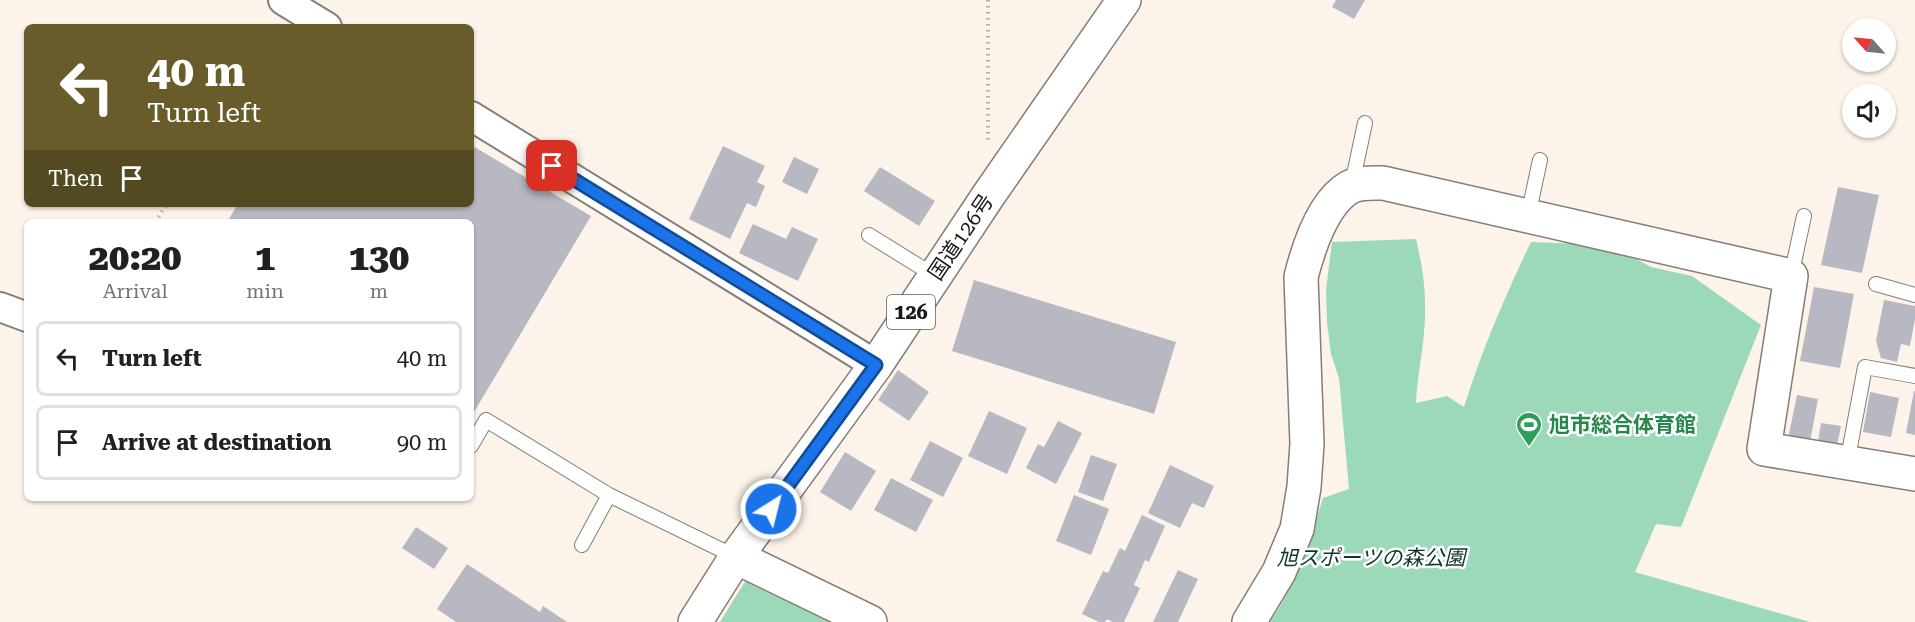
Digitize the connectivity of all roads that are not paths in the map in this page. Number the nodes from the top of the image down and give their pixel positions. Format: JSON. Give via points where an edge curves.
{"nodes":[{"id":1,"x":284,"y":0,"type":"edge"},
{"id":2,"x":1124,"y":0,"type":"edge"},
{"id":3,"x":322,"y":24,"type":"edge"},
{"id":4,"x":474,"y":118,"type":"edge"},
{"id":5,"x":1365,"y":123,"type":"dead end"},
{"id":6,"x":1540,"y":160,"type":"dead end"},
{"id":7,"x":1352,"y":186,"type":"junction"},
{"id":8,"x":1528,"y":216,"type":"junction"},
{"id":9,"x":1804,"y":216,"type":"dead end"},
{"id":10,"x":869,"y":235,"type":"dead end"},
{"id":11,"x":935,"y":276,"type":"junction"},
{"id":12,"x":1791,"y":276,"type":"junction"},
{"id":13,"x":1876,"y":284,"type":"dead end"},
{"id":14,"x":1915,"y":295,"type":"edge"},
{"id":15,"x":0,"y":307,"type":"edge"},
{"id":16,"x":24,"y":316,"type":"edge"},
{"id":17,"x":876,"y":365,"type":"junction"},
{"id":18,"x":1915,"y":376,"type":"edge"},
{"id":19,"x":474,"y":441,"type":"edge"},
{"id":20,"x":1846,"y":463,"type":"junction"},
{"id":21,"x":1915,"y":474,"type":"edge"},
{"id":22,"x":609,"y":495,"type":"junction"},
{"id":23,"x":582,"y":545,"type":"dead end"},
{"id":24,"x":736,"y":557,"type":"junction"},
{"id":25,"x":695,"y":622,"type":"edge"},
{"id":26,"x":870,"y":622,"type":"edge"},
{"id":27,"x":1249,"y":622,"type":"edge"}],
"edges":[{"from":1,"to":3,"type":"street"},
{"from":2,"to":11,"type":"main road","name":"国道126号","number":"126"},
{"from":4,"to":17,"type":"street"},
{"from":5,"to":7,"type":"lane"},
{"from":6,"to":8,"type":"lane"},
{"from":7,"to":8,"type":"main road","via":[[1383,183]]},
{"from":7,"to":27,"type":"main road","via":[[1329,206],[1307,252],[1301,277],[1307,444],[1298,529],[1279,572]]},
{"from":8,"to":12,"type":"main road"},
{"from":9,"to":12,"type":"lane"},
{"from":10,"to":11,"type":"lane"},
{"from":11,"to":17,"type":"main road","name":"国道126号","number":"126"},
{"from":12,"to":20,"type":"main road","via":[[1764,449]]},
{"from":13,"to":14,"type":"lane"},
{"from":15,"to":16,"type":"street"},
{"from":17,"to":24,"type":"main road","name":"国道126号","number":"126"},
{"from":18,"to":20,"type":"lane","via":[[1865,367]]},
{"from":19,"to":22,"type":"lane","via":[[486,420]]},
{"from":20,"to":21,"type":"main road"},
{"from":22,"to":23,"type":"lane"},
{"from":22,"to":24,"type":"lane"},
{"from":24,"to":25,"type":"main road","name":"国道126号","number":"126"},
{"from":24,"to":26,"type":"main road"}]}
